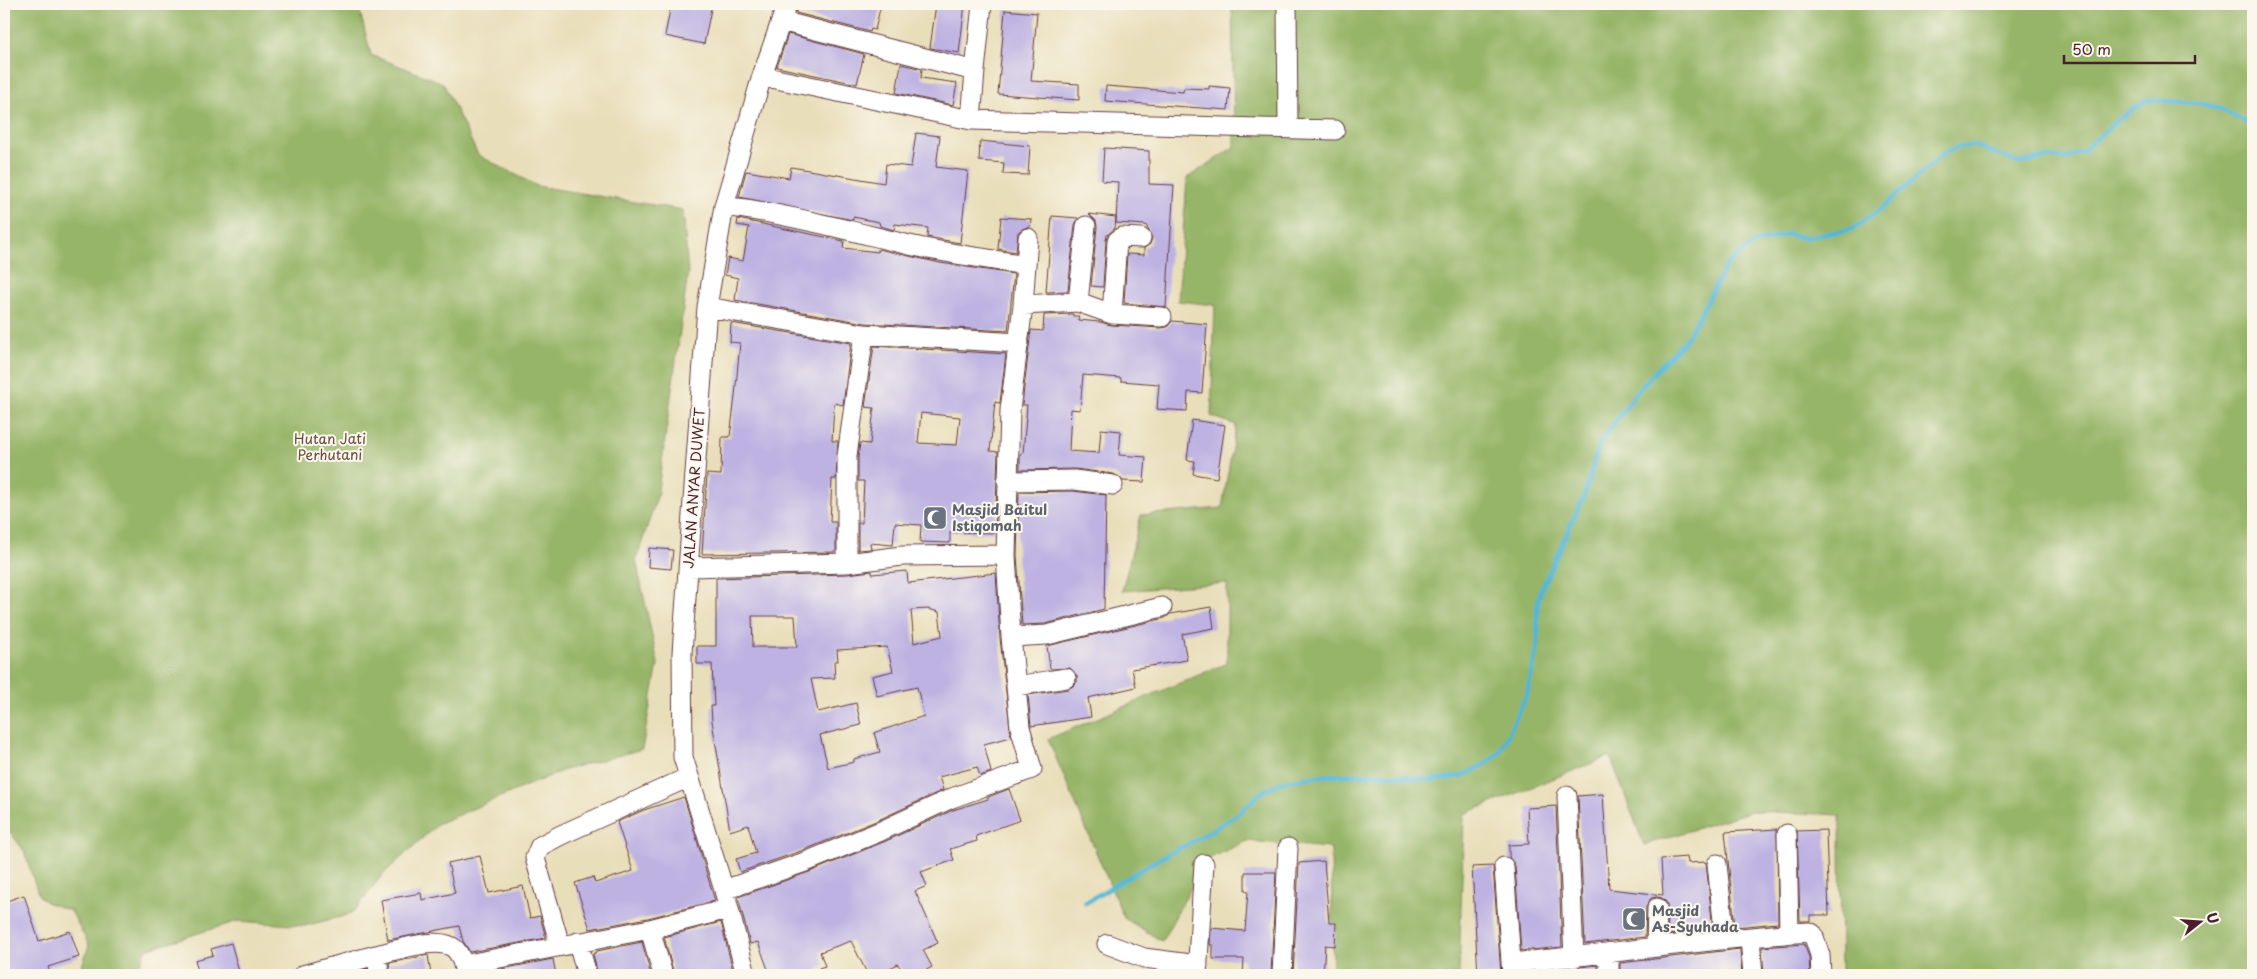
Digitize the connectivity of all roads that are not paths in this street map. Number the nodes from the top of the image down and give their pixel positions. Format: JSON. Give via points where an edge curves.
{"nodes":[{"id":1,"x":982,"y":4,"type":"edge"},
{"id":2,"x":1287,"y":4,"type":"edge"},
{"id":3,"x":784,"y":12,"type":"edge"},
{"id":4,"x":975,"y":70,"type":"junction"},
{"id":5,"x":762,"y":76,"type":"junction"},
{"id":6,"x":972,"y":120,"type":"junction"},
{"id":7,"x":1288,"y":128,"type":"junction"},
{"id":8,"x":1335,"y":130,"type":"dead end"},
{"id":9,"x":724,"y":206,"type":"junction"},
{"id":10,"x":1086,"y":226,"type":"dead end"},
{"id":11,"x":1028,"y":238,"type":"dead end"},
{"id":12,"x":1141,"y":238,"type":"dead end"},
{"id":13,"x":1026,"y":265,"type":"junction"},
{"id":14,"x":1078,"y":302,"type":"junction"},
{"id":15,"x":1023,"y":305,"type":"junction"},
{"id":16,"x":707,"y":307,"type":"junction"},
{"id":17,"x":1112,"y":314,"type":"junction"},
{"id":18,"x":1162,"y":317,"type":"dead end"},
{"id":19,"x":864,"y":334,"type":"junction"},
{"id":20,"x":1019,"y":343,"type":"junction"},
{"id":21,"x":1008,"y":481,"type":"junction"},
{"id":22,"x":1113,"y":485,"type":"dead end"},
{"id":23,"x":1006,"y":555,"type":"junction"},
{"id":24,"x":847,"y":563,"type":"junction"},
{"id":25,"x":689,"y":567,"type":"junction"},
{"id":26,"x":1162,"y":608,"type":"dead end"},
{"id":27,"x":1011,"y":637,"type":"junction"},
{"id":28,"x":1066,"y":678,"type":"dead end"},
{"id":29,"x":1016,"y":686,"type":"junction"},
{"id":30,"x":689,"y":777,"type":"junction"},
{"id":31,"x":1567,"y":796,"type":"dead end"},
{"id":32,"x":1787,"y":834,"type":"dead end"},
{"id":33,"x":1288,"y":848,"type":"dead end"},
{"id":34,"x":1204,"y":864,"type":"dead end"},
{"id":35,"x":1717,"y":864,"type":"dead end"},
{"id":36,"x":1504,"y":867,"type":"dead end"},
{"id":37,"x":724,"y":890,"type":"junction"},
{"id":38,"x":1657,"y":908,"type":"dead end"},
{"id":39,"x":728,"y":909,"type":"junction"},
{"id":40,"x":650,"y":929,"type":"junction"},
{"id":41,"x":1789,"y":932,"type":"junction"},
{"id":42,"x":1750,"y":938,"type":"junction"},
{"id":43,"x":1725,"y":940,"type":"junction"},
{"id":44,"x":569,"y":943,"type":"junction"},
{"id":45,"x":1107,"y":944,"type":"dead end"},
{"id":46,"x":1656,"y":947,"type":"junction"},
{"id":47,"x":1609,"y":954,"type":"junction"},
{"id":48,"x":376,"y":955,"type":"junction"},
{"id":49,"x":1574,"y":958,"type":"junction"},
{"id":50,"x":1512,"y":969,"type":"edge"},
{"id":51,"x":464,"y":970,"type":"edge"},
{"id":52,"x":1198,"y":970,"type":"edge"},
{"id":53,"x":303,"y":975,"type":"edge"},
{"id":54,"x":380,"y":975,"type":"edge"},
{"id":55,"x":587,"y":975,"type":"edge"},
{"id":56,"x":663,"y":975,"type":"edge"},
{"id":57,"x":746,"y":975,"type":"edge"},
{"id":58,"x":1282,"y":975,"type":"edge"},
{"id":59,"x":1609,"y":975,"type":"edge"},
{"id":60,"x":1753,"y":975,"type":"edge"},
{"id":61,"x":1821,"y":975,"type":"edge"}],
"edges":[{"from":1,"to":4,"type":"street"},
{"from":2,"to":7,"type":"street"},
{"from":3,"to":4,"type":"street"},
{"from":3,"to":5,"type":"street","name":"JALAN ANYAR DUWET"},
{"from":4,"to":6,"type":"street"},
{"from":5,"to":6,"type":"street"},
{"from":5,"to":9,"type":"street","name":"JALAN ANYAR DUWET"},
{"from":6,"to":7,"type":"street"},
{"from":7,"to":8,"type":"street"},
{"from":9,"to":13,"type":"street","via":[[761,210],[915,246]]},
{"from":9,"to":16,"type":"street","name":"JALAN ANYAR DUWET"},
{"from":10,"to":14,"type":"street"},
{"from":11,"to":13,"type":"street"},
{"from":12,"to":17,"type":"street","via":[[1122,237],[1118,241]]},
{"from":13,"to":15,"type":"street"},
{"from":14,"to":15,"type":"street"},
{"from":14,"to":17,"type":"street"},
{"from":15,"to":20,"type":"street"},
{"from":16,"to":19,"type":"street"},
{"from":16,"to":25,"type":"street","name":"JALAN ANYAR DUWET"},
{"from":17,"to":18,"type":"street"},
{"from":19,"to":20,"type":"street"},
{"from":19,"to":24,"type":"street","via":[[847,456]]},
{"from":20,"to":21,"type":"street","via":[[1010,410]]},
{"from":21,"to":22,"type":"street","via":[[1074,480]]},
{"from":21,"to":23,"type":"street"},
{"from":23,"to":24,"type":"street","via":[[902,556]]},
{"from":23,"to":27,"type":"street"},
{"from":24,"to":25,"type":"street"},
{"from":25,"to":30,"type":"street","name":"JALAN ANYAR DUWET","via":[[682,653],[684,757]]},
{"from":26,"to":27,"type":"street","via":[[1047,635]]},
{"from":27,"to":29,"type":"street"},
{"from":28,"to":29,"type":"street"},
{"from":29,"to":37,"type":"street","via":[[1020,727],[1032,769],[952,798],[881,832],[808,861]]},
{"from":30,"to":37,"type":"street","name":"JALAN ANYAR DUWET"},
{"from":30,"to":44,"type":"street","via":[[540,846],[535,858]]},
{"from":31,"to":49,"type":"street"},
{"from":32,"to":41,"type":"street"},
{"from":33,"to":58,"type":"street"},
{"from":34,"to":52,"type":"street"},
{"from":35,"to":43,"type":"street"},
{"from":36,"to":50,"type":"street"},
{"from":37,"to":39,"type":"street","name":"JALAN ANYAR DUWET"},
{"from":38,"to":46,"type":"street"},
{"from":39,"to":40,"type":"street"},
{"from":39,"to":57,"type":"street","name":"JALAN ANYAR DUWET"},
{"from":40,"to":44,"type":"street"},
{"from":40,"to":56,"type":"street"},
{"from":41,"to":42,"type":"street"},
{"from":41,"to":61,"type":"street","via":[[1814,934],[1820,954]]},
{"from":42,"to":43,"type":"street"},
{"from":42,"to":60,"type":"street"},
{"from":43,"to":46,"type":"street"},
{"from":44,"to":51,"type":"street"},
{"from":44,"to":55,"type":"street"},
{"from":45,"to":52,"type":"street","via":[[1144,958]]},
{"from":46,"to":47,"type":"street"},
{"from":47,"to":49,"type":"street"},
{"from":47,"to":59,"type":"street"},
{"from":48,"to":51,"type":"street","via":[[432,943],[447,944],[456,950]]},
{"from":48,"to":53,"type":"street"},
{"from":48,"to":54,"type":"street"},
{"from":49,"to":50,"type":"street"}]}
